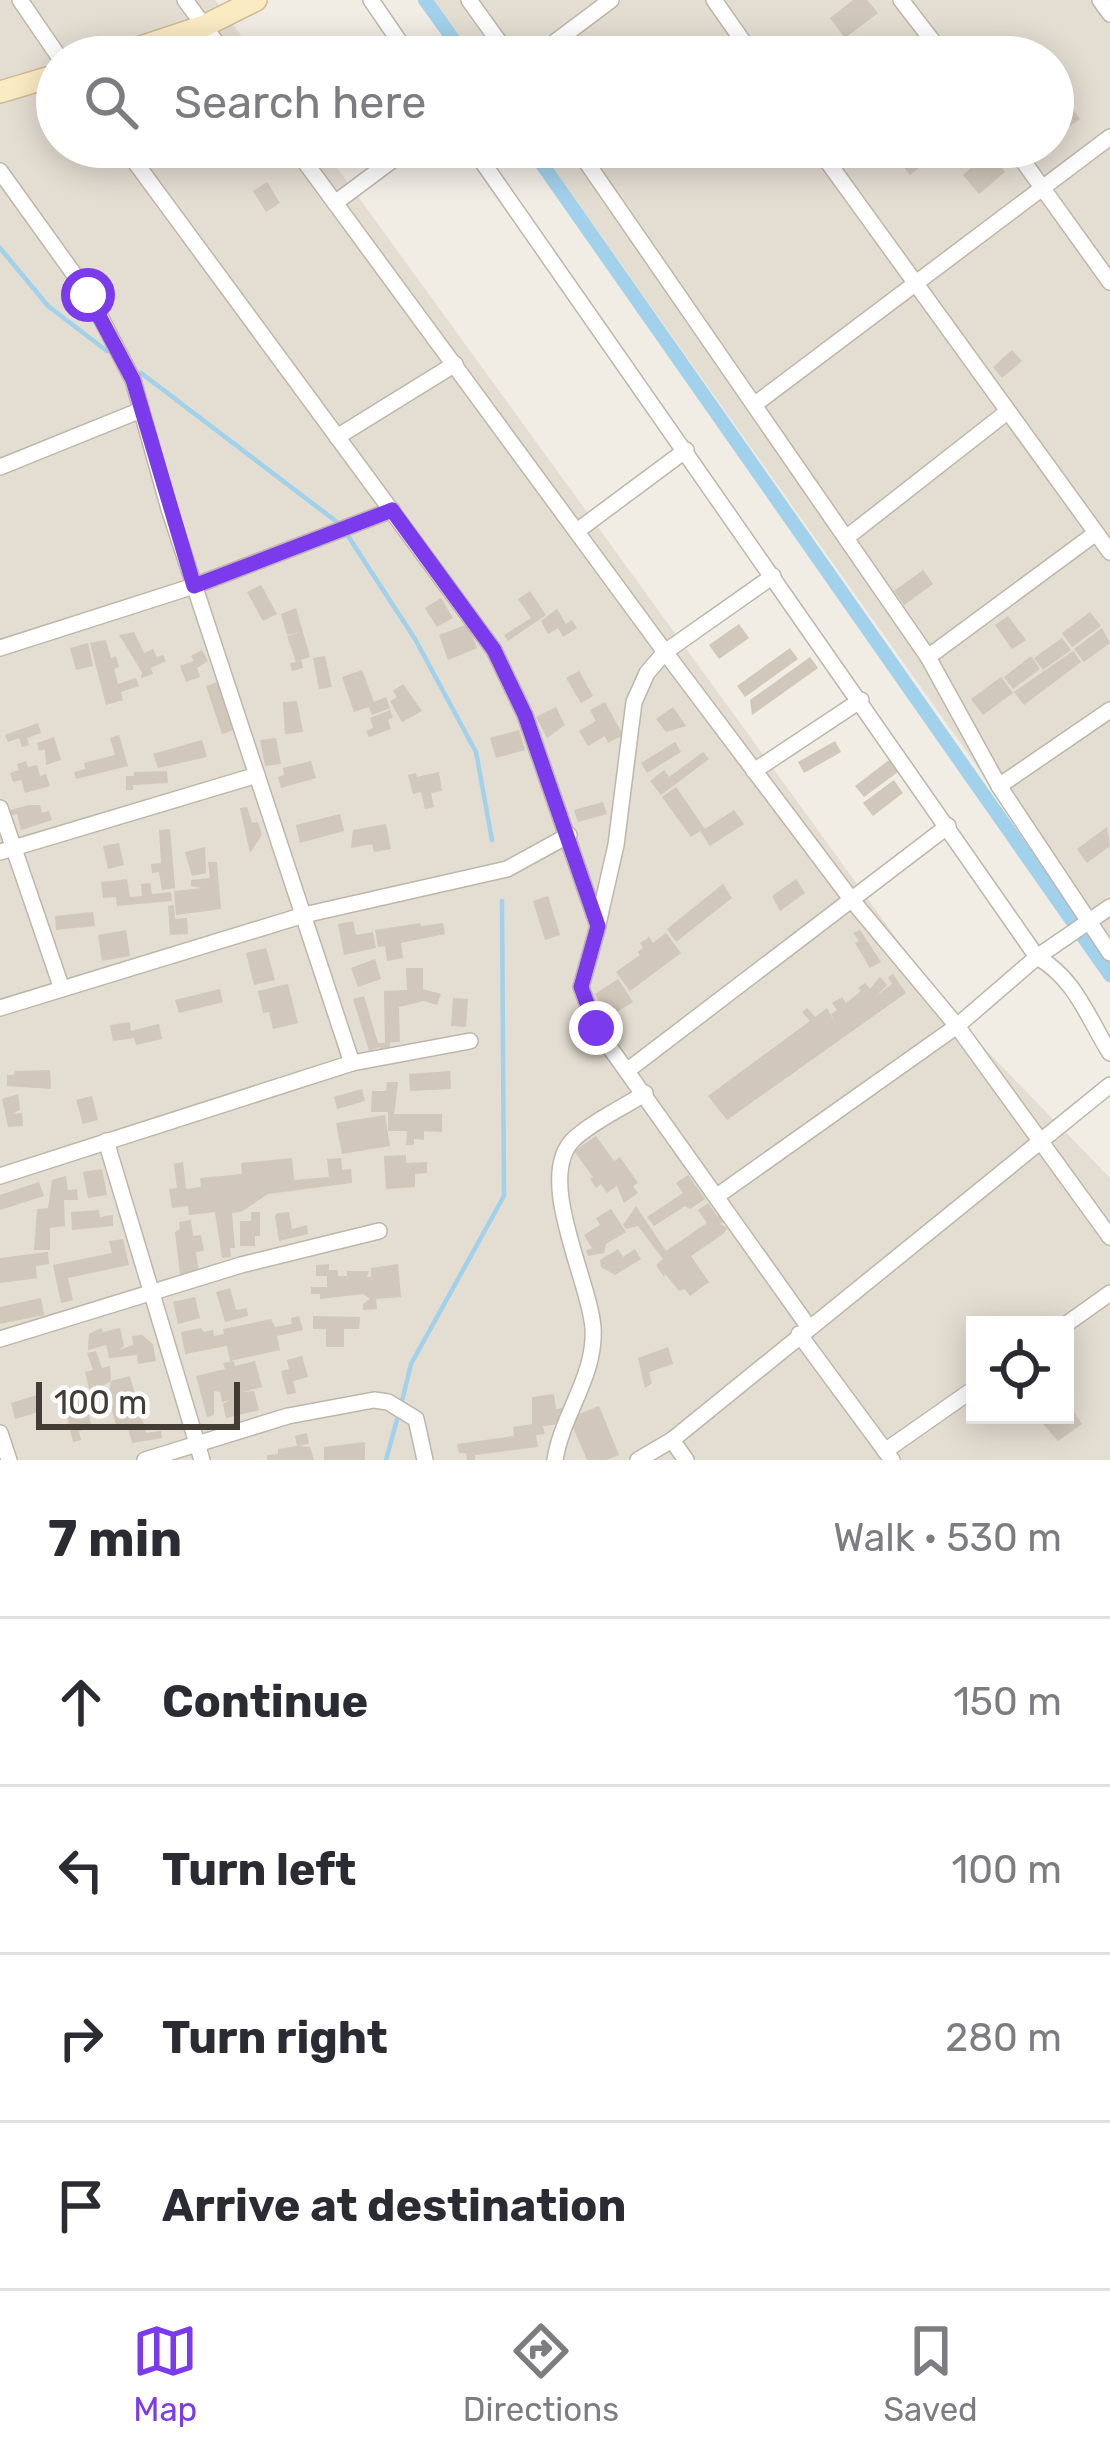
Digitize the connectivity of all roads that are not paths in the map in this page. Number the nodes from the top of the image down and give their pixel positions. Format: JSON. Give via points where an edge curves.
{"nodes":[{"id":1,"x":20,"y":0,"type":"edge"},
{"id":2,"x":185,"y":0,"type":"edge"},
{"id":3,"x":256,"y":0,"type":"edge"},
{"id":4,"x":371,"y":0,"type":"edge"},
{"id":5,"x":469,"y":0,"type":"edge"},
{"id":6,"x":611,"y":0,"type":"edge"},
{"id":7,"x":715,"y":0,"type":"edge"},
{"id":8,"x":901,"y":0,"type":"edge"},
{"id":9,"x":1100,"y":0,"type":"edge"},
{"id":10,"x":1110,"y":14,"type":"edge"},
{"id":11,"x":204,"y":26,"type":"junction"},
{"id":12,"x":45,"y":36,"type":"edge"},
{"id":13,"x":174,"y":36,"type":"edge"},
{"id":14,"x":211,"y":36,"type":"edge"},
{"id":15,"x":396,"y":36,"type":"edge"},
{"id":16,"x":495,"y":36,"type":"edge"},
{"id":17,"x":563,"y":36,"type":"edge"},
{"id":18,"x":740,"y":36,"type":"edge"},
{"id":19,"x":928,"y":36,"type":"edge"},
{"id":20,"x":36,"y":81,"type":"edge"},
{"id":21,"x":0,"y":92,"type":"edge"},
{"id":22,"x":1110,"y":136,"type":"edge"},
{"id":23,"x":1074,"y":164,"type":"edge"},
{"id":24,"x":139,"y":168,"type":"edge"},
{"id":25,"x":309,"y":168,"type":"edge"},
{"id":26,"x":382,"y":168,"type":"edge"},
{"id":27,"x":487,"y":168,"type":"edge"},
{"id":28,"x":590,"y":168,"type":"edge"},
{"id":29,"x":832,"y":168,"type":"edge"},
{"id":30,"x":1029,"y":168,"type":"edge"},
{"id":31,"x":1069,"y":168,"type":"edge"},
{"id":32,"x":0,"y":171,"type":"edge"},
{"id":33,"x":1044,"y":188,"type":"junction"},
{"id":34,"x":335,"y":203,"type":"junction"},
{"id":35,"x":1110,"y":282,"type":"edge"},
{"id":36,"x":914,"y":284,"type":"junction"},
{"id":37,"x":455,"y":364,"type":"junction"},
{"id":38,"x":754,"y":405,"type":"junction"},
{"id":39,"x":141,"y":410,"type":"junction"},
{"id":40,"x":1007,"y":412,"type":"junction"},
{"id":41,"x":337,"y":437,"type":"junction"},
{"id":42,"x":686,"y":450,"type":"junction"},
{"id":43,"x":0,"y":467,"type":"edge"},
{"id":44,"x":392,"y":510,"type":"junction"},
{"id":45,"x":577,"y":531,"type":"junction"},
{"id":46,"x":1096,"y":533,"type":"junction"},
{"id":47,"x":846,"y":538,"type":"junction"},
{"id":48,"x":1110,"y":552,"type":"edge"},
{"id":49,"x":773,"y":576,"type":"junction"},
{"id":50,"x":194,"y":586,"type":"junction"},
{"id":51,"x":0,"y":648,"type":"edge"},
{"id":52,"x":665,"y":652,"type":"junction"},
{"id":53,"x":928,"y":657,"type":"junction"},
{"id":54,"x":861,"y":700,"type":"junction"},
{"id":55,"x":1110,"y":710,"type":"edge"},
{"id":56,"x":754,"y":771,"type":"junction"},
{"id":57,"x":257,"y":775,"type":"junction"},
{"id":58,"x":999,"y":786,"type":"junction"},
{"id":59,"x":0,"y":808,"type":"edge"},
{"id":60,"x":948,"y":826,"type":"junction"},
{"id":61,"x":569,"y":836,"type":"junction"},
{"id":62,"x":7,"y":850,"type":"edge"},
{"id":63,"x":851,"y":899,"type":"junction"},
{"id":64,"x":1110,"y":907,"type":"edge"},
{"id":65,"x":304,"y":915,"type":"junction"},
{"id":66,"x":1089,"y":922,"type":"junction"},
{"id":67,"x":598,"y":926,"type":"junction"},
{"id":68,"x":1110,"y":953,"type":"edge"},
{"id":69,"x":1037,"y":957,"type":"junction"},
{"id":70,"x":62,"y":989,"type":"junction"},
{"id":71,"x":0,"y":1008,"type":"edge"},
{"id":72,"x":957,"y":1026,"type":"junction"},
{"id":73,"x":470,"y":1040,"type":"dead end"},
{"id":74,"x":1110,"y":1053,"type":"edge"},
{"id":75,"x":352,"y":1063,"type":"junction"},
{"id":76,"x":628,"y":1070,"type":"junction"},
{"id":77,"x":1110,"y":1085,"type":"edge"},
{"id":78,"x":645,"y":1094,"type":"junction"},
{"id":79,"x":1041,"y":1140,"type":"junction"},
{"id":80,"x":106,"y":1141,"type":"junction"},
{"id":81,"x":0,"y":1176,"type":"edge"},
{"id":82,"x":717,"y":1196,"type":"junction"},
{"id":83,"x":379,"y":1231,"type":"dead end"},
{"id":84,"x":1110,"y":1238,"type":"edge"},
{"id":85,"x":152,"y":1293,"type":"junction"},
{"id":86,"x":1110,"y":1293,"type":"edge"},
{"id":87,"x":1074,"y":1319,"type":"edge"},
{"id":88,"x":803,"y":1330,"type":"junction"},
{"id":89,"x":0,"y":1339,"type":"edge"},
{"id":90,"x":966,"y":1395,"type":"edge"},
{"id":91,"x":0,"y":1432,"type":"edge"},
{"id":92,"x":672,"y":1439,"type":"junction"},
{"id":93,"x":200,"y":1452,"type":"edge"},
{"id":94,"x":888,"y":1456,"type":"edge"},
{"id":95,"x":9,"y":1460,"type":"edge"},
{"id":96,"x":145,"y":1460,"type":"edge"},
{"id":97,"x":425,"y":1460,"type":"edge"},
{"id":98,"x":555,"y":1460,"type":"edge"},
{"id":99,"x":638,"y":1460,"type":"edge"},
{"id":100,"x":686,"y":1460,"type":"edge"}],
"edges":[{"from":1,"to":12,"type":"street"},
{"from":2,"to":11,"type":"street"},
{"from":3,"to":11,"type":"street"},
{"from":4,"to":15,"type":"street"},
{"from":5,"to":16,"type":"street"},
{"from":6,"to":17,"type":"street"},
{"from":7,"to":18,"type":"street"},
{"from":8,"to":19,"type":"street"},
{"from":9,"to":10,"type":"street"},
{"from":11,"to":13,"type":"street"},
{"from":11,"to":14,"type":"street"},
{"from":20,"to":21,"type":"street"},
{"from":22,"to":23,"type":"street"},
{"from":24,"to":41,"type":"street"},
{"from":25,"to":34,"type":"street"},
{"from":26,"to":34,"type":"street"},
{"from":27,"to":42,"type":"street"},
{"from":28,"to":38,"type":"street"},
{"from":29,"to":36,"type":"street"},
{"from":30,"to":33,"type":"street"},
{"from":31,"to":33,"type":"street"},
{"from":32,"to":39,"type":"street","via":[[88,295],[123,355]]},
{"from":33,"to":35,"type":"street"},
{"from":33,"to":36,"type":"street"},
{"from":34,"to":37,"type":"street"},
{"from":36,"to":38,"type":"street"},
{"from":36,"to":40,"type":"street"},
{"from":37,"to":41,"type":"street"},
{"from":37,"to":45,"type":"street"},
{"from":38,"to":47,"type":"street"},
{"from":39,"to":43,"type":"street"},
{"from":39,"to":50,"type":"street"},
{"from":40,"to":46,"type":"street"},
{"from":40,"to":47,"type":"street"},
{"from":41,"to":44,"type":"street"},
{"from":42,"to":45,"type":"street"},
{"from":42,"to":49,"type":"street"},
{"from":44,"to":50,"type":"street"},
{"from":44,"to":61,"type":"street","via":[[494,650]]},
{"from":45,"to":52,"type":"street"},
{"from":46,"to":48,"type":"street"},
{"from":46,"to":53,"type":"street"},
{"from":47,"to":53,"type":"street"},
{"from":49,"to":52,"type":"street"},
{"from":49,"to":54,"type":"street"},
{"from":50,"to":51,"type":"street"},
{"from":50,"to":57,"type":"street"},
{"from":52,"to":56,"type":"street"},
{"from":52,"to":67,"type":"street","via":[[634,702]]},
{"from":53,"to":58,"type":"street"},
{"from":54,"to":56,"type":"street"},
{"from":54,"to":60,"type":"street"},
{"from":55,"to":58,"type":"street"},
{"from":56,"to":63,"type":"street"},
{"from":57,"to":62,"type":"street"},
{"from":57,"to":65,"type":"street"},
{"from":58,"to":66,"type":"street"},
{"from":59,"to":62,"type":"street"},
{"from":60,"to":63,"type":"street"},
{"from":60,"to":69,"type":"street"},
{"from":61,"to":65,"type":"street","via":[[507,869]]},
{"from":61,"to":67,"type":"street"},
{"from":62,"to":70,"type":"street"},
{"from":63,"to":72,"type":"street"},
{"from":63,"to":76,"type":"street"},
{"from":64,"to":66,"type":"street"},
{"from":65,"to":70,"type":"street"},
{"from":65,"to":75,"type":"street"},
{"from":66,"to":68,"type":"street"},
{"from":66,"to":69,"type":"street"},
{"from":67,"to":76,"type":"street","via":[[583,1000]]},
{"from":69,"to":72,"type":"street"},
{"from":69,"to":74,"type":"street","via":[[1064,977]]},
{"from":70,"to":71,"type":"street"},
{"from":72,"to":79,"type":"street"},
{"from":72,"to":82,"type":"street"},
{"from":73,"to":75,"type":"street"},
{"from":75,"to":80,"type":"street"},
{"from":76,"to":78,"type":"street"},
{"from":77,"to":79,"type":"street"},
{"from":78,"to":82,"type":"street"},
{"from":78,"to":98,"type":"street","via":[[573,1139],[564,1154],[564,1221],[593,1330],[589,1368]]},
{"from":79,"to":84,"type":"street"},
{"from":79,"to":88,"type":"street"},
{"from":80,"to":81,"type":"street"},
{"from":80,"to":85,"type":"street"},
{"from":82,"to":88,"type":"street"},
{"from":83,"to":85,"type":"street"},
{"from":85,"to":89,"type":"street"},
{"from":85,"to":93,"type":"street"},
{"from":86,"to":87,"type":"street"},
{"from":88,"to":92,"type":"street"},
{"from":88,"to":94,"type":"street"},
{"from":90,"to":94,"type":"street"},
{"from":91,"to":95,"type":"street"},
{"from":92,"to":99,"type":"street"},
{"from":92,"to":100,"type":"street"},
{"from":93,"to":96,"type":"street"},
{"from":93,"to":97,"type":"street","via":[[288,1416],[374,1400],[416,1419]]}]}
